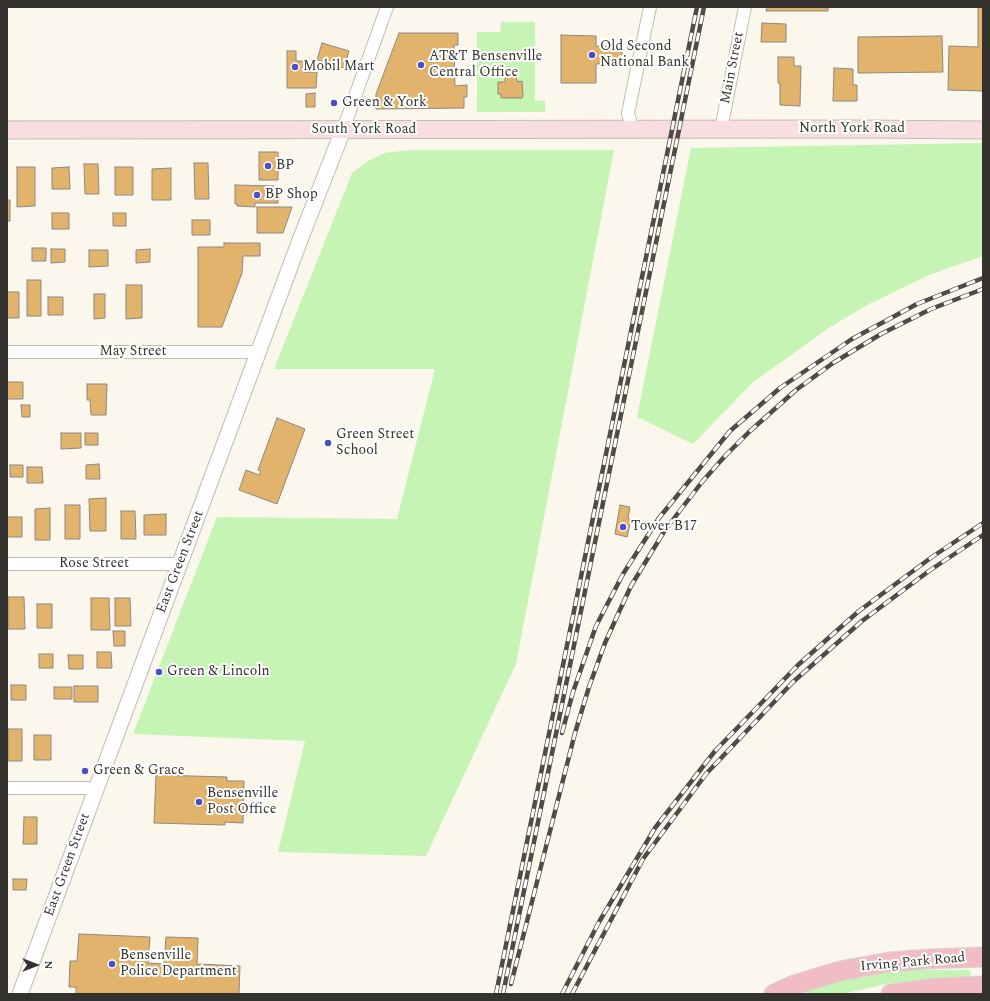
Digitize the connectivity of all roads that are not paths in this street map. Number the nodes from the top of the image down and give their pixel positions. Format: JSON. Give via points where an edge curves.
{"nodes":[{"id":1,"x":387,"y":7,"type":"edge"},
{"id":2,"x":650,"y":7,"type":"edge"},
{"id":3,"x":745,"y":7,"type":"edge"},
{"id":4,"x":632,"y":129,"type":"junction"},
{"id":5,"x":721,"y":129,"type":"junction"},
{"id":6,"x":7,"y":130,"type":"edge"},
{"id":7,"x":343,"y":130,"type":"junction"},
{"id":8,"x":983,"y":130,"type":"edge"},
{"id":9,"x":7,"y":352,"type":"edge"},
{"id":10,"x":258,"y":352,"type":"junction"},
{"id":11,"x":7,"y":564,"type":"edge"},
{"id":12,"x":180,"y":564,"type":"junction"},
{"id":13,"x":7,"y":788,"type":"edge"},
{"id":14,"x":96,"y":788,"type":"junction"},
{"id":15,"x":983,"y":957,"type":"edge"},
{"id":16,"x":983,"y":986,"type":"edge"},
{"id":17,"x":20,"y":994,"type":"edge"},
{"id":18,"x":774,"y":994,"type":"edge"},
{"id":19,"x":891,"y":994,"type":"edge"}],
"edges":[{"from":1,"to":7,"type":"street"},
{"from":2,"to":4,"type":"street","via":[[628,113]]},
{"from":3,"to":5,"type":"street","name":"Main Street"},
{"from":4,"to":5,"type":"main road","name":"South York Road"},
{"from":4,"to":7,"type":"main road","name":"South York Road"},
{"from":5,"to":8,"type":"main road","name":"North York Road"},
{"from":6,"to":7,"type":"main road","name":"South York Road"},
{"from":7,"to":10,"type":"street","name":"East Green Street"},
{"from":9,"to":10,"type":"street","name":"May Street"},
{"from":10,"to":12,"type":"street","name":"East Green Street"},
{"from":11,"to":12,"type":"street","name":"Rose Street"},
{"from":12,"to":14,"type":"street","name":"East Green Street"},
{"from":13,"to":14,"type":"street"},
{"from":14,"to":17,"type":"street","name":"East Green Street"},
{"from":15,"to":18,"type":"main road","name":"Irving Park Road","via":[[889,962],[840,971]]},
{"from":16,"to":19,"type":"main road","name":"Irving Park Road","via":[[936,988]]}]}
